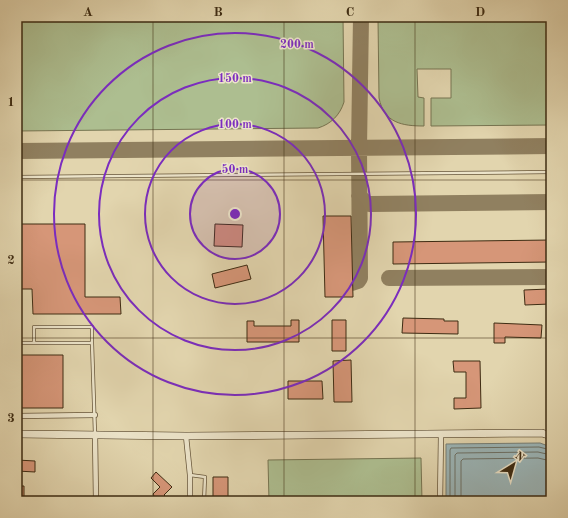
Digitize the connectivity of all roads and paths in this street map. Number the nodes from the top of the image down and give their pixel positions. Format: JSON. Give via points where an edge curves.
{"nodes":[{"id":1,"x":551,"y":172,"type":"edge"},
{"id":2,"x":17,"y":177,"type":"edge"},
{"id":3,"x":17,"y":343,"type":"edge"},
{"id":4,"x":34,"y":343,"type":"junction"},
{"id":5,"x":92,"y":343,"type":"junction"},
{"id":6,"x":95,"y":415,"type":"junction"},
{"id":7,"x":17,"y":416,"type":"edge"},
{"id":8,"x":17,"y":434,"type":"edge"},
{"id":9,"x":96,"y":434,"type":"junction"},
{"id":10,"x":441,"y":434,"type":"junction"},
{"id":11,"x":186,"y":436,"type":"junction"},
{"id":12,"x":551,"y":436,"type":"edge"},
{"id":13,"x":190,"y":475,"type":"junction"},
{"id":14,"x":51,"y":501,"type":"edge"},
{"id":15,"x":96,"y":501,"type":"edge"},
{"id":16,"x":190,"y":501,"type":"edge"},
{"id":17,"x":204,"y":501,"type":"edge"},
{"id":18,"x":440,"y":501,"type":"edge"}],
"edges":[{"from":1,"to":2,"type":"lane"},
{"from":3,"to":4,"type":"lane"},
{"from":4,"to":5,"type":"lane"},
{"from":4,"to":5,"type":"lane","via":[[34,327],[92,326]]},
{"from":5,"to":6,"type":"lane"},
{"from":6,"to":7,"type":"street"},
{"from":6,"to":9,"type":"lane"},
{"from":8,"to":9,"type":"street"},
{"from":9,"to":11,"type":"street"},
{"from":9,"to":15,"type":"street"},
{"from":10,"to":11,"type":"street"},
{"from":10,"to":12,"type":"street","via":[[542,433]]},
{"from":10,"to":18,"type":"street"},
{"from":11,"to":13,"type":"street"},
{"from":13,"to":16,"type":"street"},
{"from":13,"to":17,"type":"lane","via":[[205,477]]},
{"from":14,"to":15,"type":"lane"}]}
